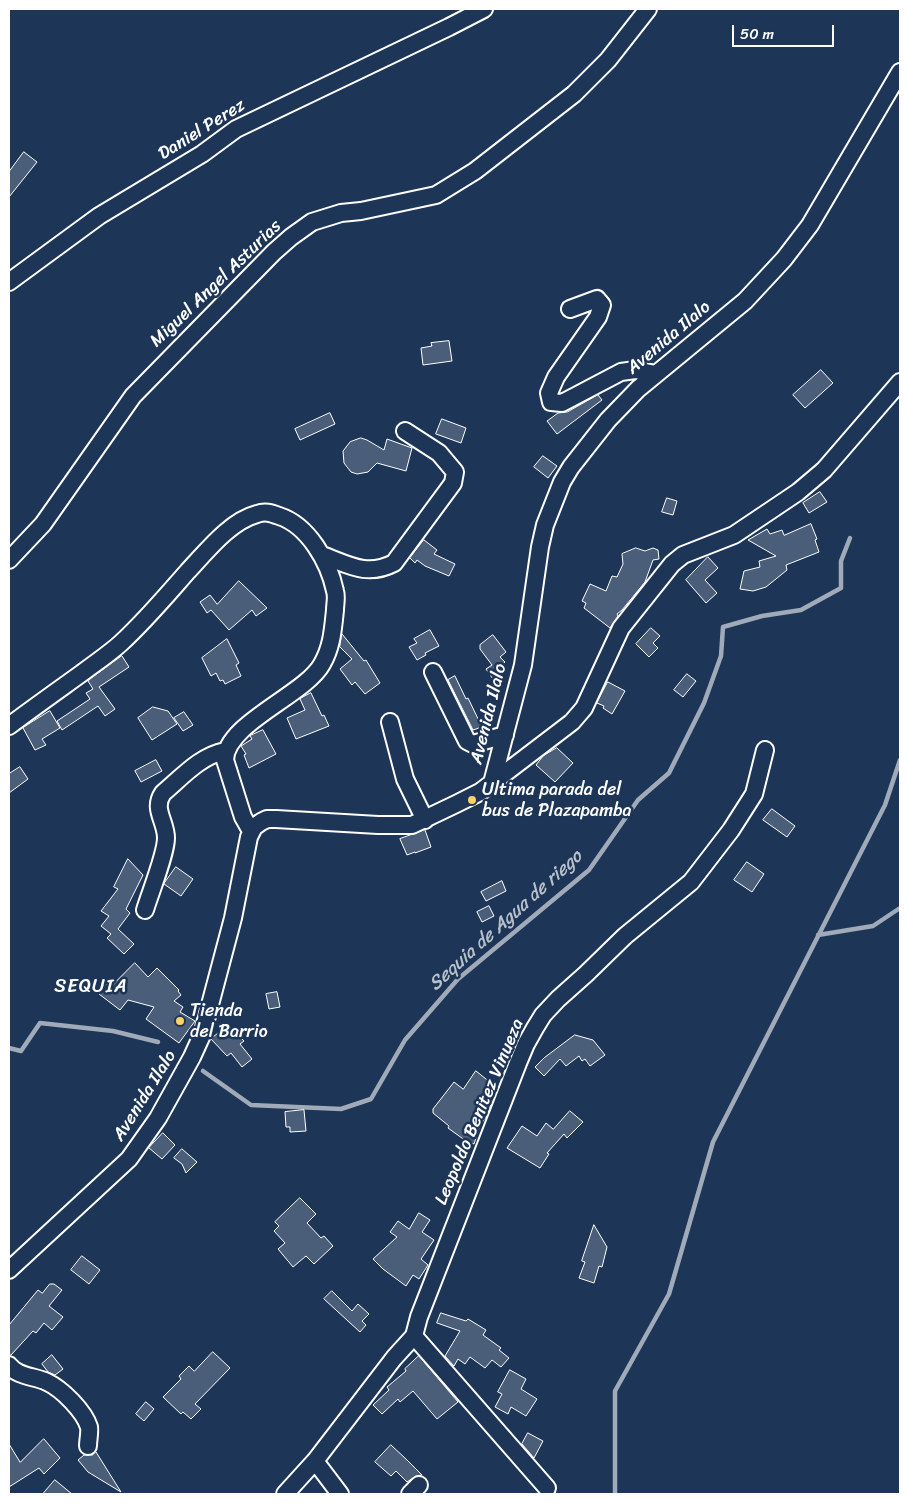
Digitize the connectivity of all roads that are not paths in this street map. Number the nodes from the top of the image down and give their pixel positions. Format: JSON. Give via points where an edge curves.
{"nodes":[{"id":1,"x":484,"y":9,"type":"edge"},
{"id":2,"x":648,"y":9,"type":"edge"},
{"id":3,"x":900,"y":72,"type":"edge"},
{"id":4,"x":9,"y":282,"type":"edge"},
{"id":5,"x":570,"y":309,"type":"dead end"},
{"id":6,"x":656,"y":374,"type":"junction"},
{"id":7,"x":900,"y":382,"type":"edge"},
{"id":8,"x":405,"y":432,"type":"dead end"},
{"id":9,"x":322,"y":556,"type":"junction"},
{"id":10,"x":9,"y":560,"type":"edge"},
{"id":11,"x":433,"y":672,"type":"dead end"},
{"id":12,"x":390,"y":722,"type":"dead end"},
{"id":13,"x":9,"y":726,"type":"edge"},
{"id":14,"x":505,"y":735,"type":"junction"},
{"id":15,"x":765,"y":750,"type":"dead end"},
{"id":16,"x":226,"y":751,"type":"junction"},
{"id":17,"x":492,"y":783,"type":"junction"},
{"id":18,"x":425,"y":820,"type":"junction"},
{"id":19,"x":251,"y":832,"type":"junction"},
{"id":20,"x":145,"y":910,"type":"dead end"},
{"id":21,"x":9,"y":1270,"type":"edge"},
{"id":22,"x":414,"y":1336,"type":"junction"},
{"id":23,"x":9,"y":1365,"type":"edge"},
{"id":24,"x":88,"y":1446,"type":"dead end"},
{"id":25,"x":315,"y":1461,"type":"junction"},
{"id":26,"x":547,"y":1488,"type":"dead end"},
{"id":27,"x":285,"y":1494,"type":"edge"},
{"id":28,"x":340,"y":1494,"type":"edge"}],
"edges":[{"from":1,"to":4,"type":"street","name":"Daniel Perez","via":[[236,129],[202,154],[99,216]]},
{"from":2,"to":10,"type":"street","name":"Miguel Angel Asturias","via":[[608,60],[574,94],[475,172],[436,195],[333,215],[312,222],[291,237],[133,396],[43,524]]},
{"from":3,"to":6,"type":"street","name":"Avenida Ilalo","via":[[810,226],[784,259],[745,301]]},
{"from":5,"to":6,"type":"street","via":[[597,299],[602,305],[598,316],[556,377],[549,393],[550,402],[562,403],[621,372],[635,370]]},
{"from":6,"to":14,"type":"street","name":"Avenida Ilalo","via":[[608,420],[562,482],[540,547],[523,664]]},
{"from":7,"to":17,"type":"street","via":[[810,483],[734,534],[683,555],[672,564],[621,628],[584,708],[572,722]]},
{"from":8,"to":9,"type":"street","via":[[439,453],[455,472],[454,483],[394,563],[382,569],[366,570]]},
{"from":9,"to":13,"type":"street","via":[[291,520],[267,512],[240,522],[212,544],[119,645]]},
{"from":9,"to":16,"type":"street","via":[[336,592],[333,638],[326,658],[317,672],[247,726]]},
{"from":11,"to":14,"type":"street","via":[[467,741],[473,744]]},
{"from":12,"to":18,"type":"street","via":[[405,780]]},
{"from":14,"to":17,"type":"street","name":"Avenida Ilalo"},
{"from":15,"to":22,"type":"street","name":"Leopoldo Benitez Vinueza","via":[[754,794],[691,882],[625,936],[543,1015],[535,1028],[464,1198]]},
{"from":16,"to":19,"type":"street","via":[[225,760],[242,817]]},
{"from":16,"to":20,"type":"street","via":[[202,760],[159,799],[166,837]]},
{"from":17,"to":18,"type":"street","name":"Avenida Ilalo"},
{"from":18,"to":19,"type":"street","name":"Avenida Ilalo","via":[[401,826],[267,819]]},
{"from":19,"to":21,"type":"street","name":"Avenida Ilalo","via":[[233,918],[202,1035],[192,1057],[158,1118],[129,1159]]},
{"from":22,"to":25,"type":"street","name":"Leopoldo Benitez Vinueza"},
{"from":22,"to":26,"type":"street"},
{"from":23,"to":24,"type":"street","via":[[12,1370],[47,1382],[79,1408],[89,1428]]},
{"from":25,"to":27,"type":"street","name":"Leopoldo Benitez Vinueza"},
{"from":25,"to":28,"type":"street"}]}
